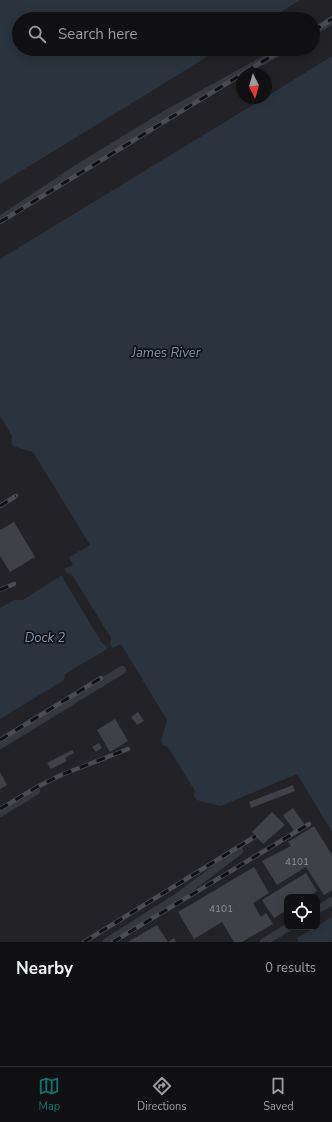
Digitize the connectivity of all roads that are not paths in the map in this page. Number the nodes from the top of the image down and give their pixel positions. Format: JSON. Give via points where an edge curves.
{"nodes":[{"id":1,"x":332,"y":20,"type":"edge"},
{"id":2,"x":320,"y":28,"type":"edge"},
{"id":3,"x":271,"y":56,"type":"edge"},
{"id":4,"x":0,"y":220,"type":"edge"},
{"id":5,"x":122,"y":670,"type":"dead end"},
{"id":6,"x":0,"y":745,"type":"edge"},
{"id":7,"x":36,"y":791,"type":"dead end"},
{"id":8,"x":0,"y":813,"type":"edge"},
{"id":9,"x":239,"y":851,"type":"dead end"},
{"id":10,"x":332,"y":901,"type":"edge"},
{"id":11,"x":320,"y":908,"type":"edge"},
{"id":12,"x":284,"y":930,"type":"edge"},
{"id":13,"x":107,"y":942,"type":"edge"},
{"id":14,"x":264,"y":942,"type":"edge"}],
"edges":[{"from":1,"to":2,"type":"lane"},
{"from":3,"to":4,"type":"lane","via":[[170,112]]},
{"from":5,"to":6,"type":"lane"},
{"from":7,"to":8,"type":"lane"},
{"from":9,"to":13,"type":"lane","via":[[178,897]]},
{"from":10,"to":11,"type":"lane"},
{"from":12,"to":14,"type":"lane"}]}
